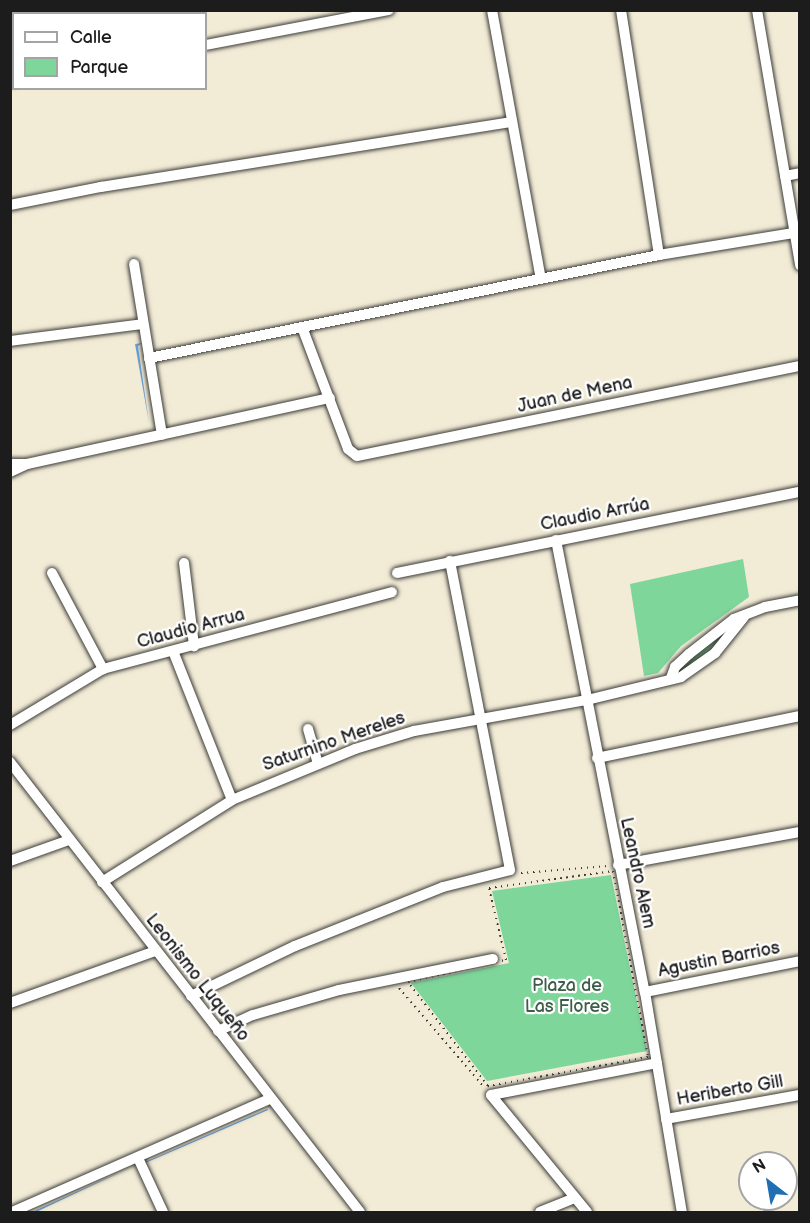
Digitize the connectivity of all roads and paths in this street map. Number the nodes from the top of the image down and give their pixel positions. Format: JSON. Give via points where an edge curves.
{"nodes":[{"id":1,"x":388,"y":10,"type":"edge"},
{"id":2,"x":492,"y":10,"type":"edge"},
{"id":3,"x":621,"y":10,"type":"edge"},
{"id":4,"x":757,"y":10,"type":"edge"},
{"id":5,"x":207,"y":45,"type":"edge"},
{"id":6,"x":512,"y":122,"type":"junction"},
{"id":7,"x":800,"y":173,"type":"edge"},
{"id":8,"x":785,"y":176,"type":"junction"},
{"id":9,"x":10,"y":205,"type":"edge"},
{"id":10,"x":794,"y":233,"type":"junction"},
{"id":11,"x":659,"y":255,"type":"junction"},
{"id":12,"x":134,"y":264,"type":"dead end"},
{"id":13,"x":800,"y":265,"type":"edge"},
{"id":14,"x":541,"y":279,"type":"junction"},
{"id":15,"x":143,"y":324,"type":"junction"},
{"id":16,"x":302,"y":327,"type":"junction"},
{"id":17,"x":10,"y":341,"type":"edge"},
{"id":18,"x":149,"y":358,"type":"junction"},
{"id":19,"x":800,"y":366,"type":"edge"},
{"id":20,"x":330,"y":398,"type":"junction"},
{"id":21,"x":162,"y":435,"type":"junction"},
{"id":22,"x":10,"y":464,"type":"edge"},
{"id":23,"x":27,"y":464,"type":"junction"},
{"id":24,"x":10,"y":472,"type":"edge"},
{"id":25,"x":800,"y":492,"type":"edge"},
{"id":26,"x":556,"y":540,"type":"junction"},
{"id":27,"x":450,"y":561,"type":"junction"},
{"id":28,"x":184,"y":563,"type":"dead end"},
{"id":29,"x":52,"y":573,"type":"dead end"},
{"id":30,"x":397,"y":573,"type":"dead end"},
{"id":31,"x":392,"y":592,"type":"dead end"},
{"id":32,"x":800,"y":600,"type":"edge"},
{"id":33,"x":744,"y":617,"type":"junction"},
{"id":34,"x":194,"y":646,"type":"junction"},
{"id":35,"x":173,"y":651,"type":"junction"},
{"id":36,"x":103,"y":669,"type":"junction"},
{"id":37,"x":671,"y":678,"type":"junction"},
{"id":38,"x":587,"y":700,"type":"junction"},
{"id":39,"x":800,"y":716,"type":"edge"},
{"id":40,"x":481,"y":717,"type":"junction"},
{"id":41,"x":10,"y":725,"type":"edge"},
{"id":42,"x":308,"y":729,"type":"dead end"},
{"id":43,"x":597,"y":758,"type":"junction"},
{"id":44,"x":10,"y":762,"type":"edge"},
{"id":45,"x":318,"y":764,"type":"junction"},
{"id":46,"x":232,"y":800,"type":"junction"},
{"id":47,"x":800,"y":832,"type":"edge"},
{"id":48,"x":69,"y":840,"type":"junction"},
{"id":49,"x":10,"y":861,"type":"edge"},
{"id":50,"x":618,"y":865,"type":"junction"},
{"id":51,"x":510,"y":870,"type":"junction"},
{"id":52,"x":102,"y":882,"type":"junction"},
{"id":53,"x":156,"y":951,"type":"junction"},
{"id":54,"x":493,"y":959,"type":"dead end"},
{"id":55,"x":800,"y":961,"type":"edge"},
{"id":56,"x":392,"y":979,"type":"junction"},
{"id":57,"x":645,"y":992,"type":"junction"},
{"id":58,"x":191,"y":996,"type":"junction"},
{"id":59,"x":10,"y":1003,"type":"edge"},
{"id":60,"x":218,"y":1031,"type":"junction"},
{"id":61,"x":652,"y":1060,"type":"junction"},
{"id":62,"x":491,"y":1095,"type":"junction"},
{"id":63,"x":800,"y":1095,"type":"edge"},
{"id":64,"x":270,"y":1099,"type":"junction"},
{"id":65,"x":666,"y":1119,"type":"junction"},
{"id":66,"x":138,"y":1158,"type":"junction"},
{"id":67,"x":574,"y":1198,"type":"junction"},
{"id":68,"x":12,"y":1212,"type":"edge"},
{"id":69,"x":163,"y":1212,"type":"edge"},
{"id":70,"x":360,"y":1212,"type":"edge"},
{"id":71,"x":540,"y":1212,"type":"edge"},
{"id":72,"x":587,"y":1212,"type":"edge"},
{"id":73,"x":682,"y":1212,"type":"edge"}],
"edges":[{"from":1,"to":5,"type":"street"},
{"from":2,"to":6,"type":"street"},
{"from":3,"to":11,"type":"street"},
{"from":4,"to":8,"type":"street"},
{"from":6,"to":9,"type":"street"},
{"from":6,"to":14,"type":"street"},
{"from":7,"to":8,"type":"street"},
{"from":8,"to":10,"type":"street"},
{"from":10,"to":11,"type":"street"},
{"from":10,"to":13,"type":"street"},
{"from":11,"to":14,"type":"street"},
{"from":12,"to":15,"type":"street"},
{"from":14,"to":16,"type":"street"},
{"from":15,"to":17,"type":"street"},
{"from":15,"to":18,"type":"street"},
{"from":16,"to":18,"type":"street"},
{"from":16,"to":20,"type":"street"},
{"from":18,"to":21,"type":"street"},
{"from":19,"to":20,"type":"street","name":"Juan de Mena","via":[[357,456],[348,449]]},
{"from":20,"to":21,"type":"street"},
{"from":21,"to":23,"type":"street"},
{"from":22,"to":23,"type":"street"},
{"from":23,"to":24,"type":"street"},
{"from":25,"to":26,"type":"street","name":"Claudio Arrúa"},
{"from":26,"to":27,"type":"street","name":"Claudio Arrúa"},
{"from":26,"to":38,"type":"street","name":"Leandro Alem"},
{"from":27,"to":30,"type":"street","name":"Claudio Arrúa"},
{"from":27,"to":40,"type":"street"},
{"from":28,"to":34,"type":"street"},
{"from":29,"to":36,"type":"street"},
{"from":31,"to":34,"type":"street","name":"Claudio Arrua"},
{"from":32,"to":33,"type":"street","via":[[765,607]]},
{"from":33,"to":37,"type":"street","via":[[734,619],[700,644],[675,667]]},
{"from":33,"to":37,"type":"street","name":"Saturnino Mereles","via":[[708,659],[681,677]]},
{"from":34,"to":35,"type":"street","name":"Claudio Arrua"},
{"from":35,"to":36,"type":"street","name":"Claudio Arrua"},
{"from":35,"to":46,"type":"street"},
{"from":36,"to":41,"type":"street","name":"Claudio Arrua"},
{"from":37,"to":38,"type":"street","name":"Saturnino Mereles"},
{"from":38,"to":40,"type":"street","name":"Saturnino Mereles"},
{"from":38,"to":43,"type":"street","name":"Leandro Alem"},
{"from":39,"to":43,"type":"street"},
{"from":40,"to":45,"type":"street","name":"Saturnino Mereles","via":[[414,731]]},
{"from":40,"to":51,"type":"street"},
{"from":42,"to":45,"type":"street"},
{"from":43,"to":50,"type":"street","name":"Leandro Alem"},
{"from":44,"to":48,"type":"street","name":"Leonismo Luqueño"},
{"from":45,"to":46,"type":"street","name":"Saturnino Mereles"},
{"from":46,"to":52,"type":"street","name":"Saturnino Mereles"},
{"from":47,"to":50,"type":"street"},
{"from":48,"to":49,"type":"street"},
{"from":48,"to":52,"type":"street","name":"Leonismo Luqueño"},
{"from":50,"to":51,"type":"path","via":[[527,874]]},
{"from":50,"to":57,"type":"street","name":"Leandro Alem"},
{"from":51,"to":58,"type":"street","via":[[442,887],[295,946]]},
{"from":52,"to":53,"type":"street","name":"Leonismo Luqueño"},
{"from":53,"to":58,"type":"street","name":"Leonismo Luqueño"},
{"from":53,"to":59,"type":"street"},
{"from":54,"to":56,"type":"street"},
{"from":55,"to":57,"type":"street","name":"Agustin Barrios"},
{"from":56,"to":60,"type":"street","via":[[299,1001]]},
{"from":56,"to":62,"type":"path"},
{"from":57,"to":61,"type":"street","name":"Leandro Alem"},
{"from":58,"to":60,"type":"street","name":"Leonismo Luqueño"},
{"from":60,"to":64,"type":"street","name":"Leonismo Luqueño"},
{"from":61,"to":61,"type":"path","via":[[488,1086],[408,982],[506,960],[489,888],[613,871]]},
{"from":61,"to":62,"type":"street"},
{"from":61,"to":65,"type":"street","name":"Leandro Alem"},
{"from":62,"to":67,"type":"street"},
{"from":63,"to":65,"type":"street","name":"Heriberto Gill"},
{"from":64,"to":66,"type":"street"},
{"from":64,"to":70,"type":"street","name":"Leonismo Luqueño"},
{"from":65,"to":73,"type":"street","name":"Leandro Alem"},
{"from":66,"to":68,"type":"street"},
{"from":66,"to":69,"type":"street"},
{"from":67,"to":71,"type":"street"},
{"from":67,"to":72,"type":"street"}]}
